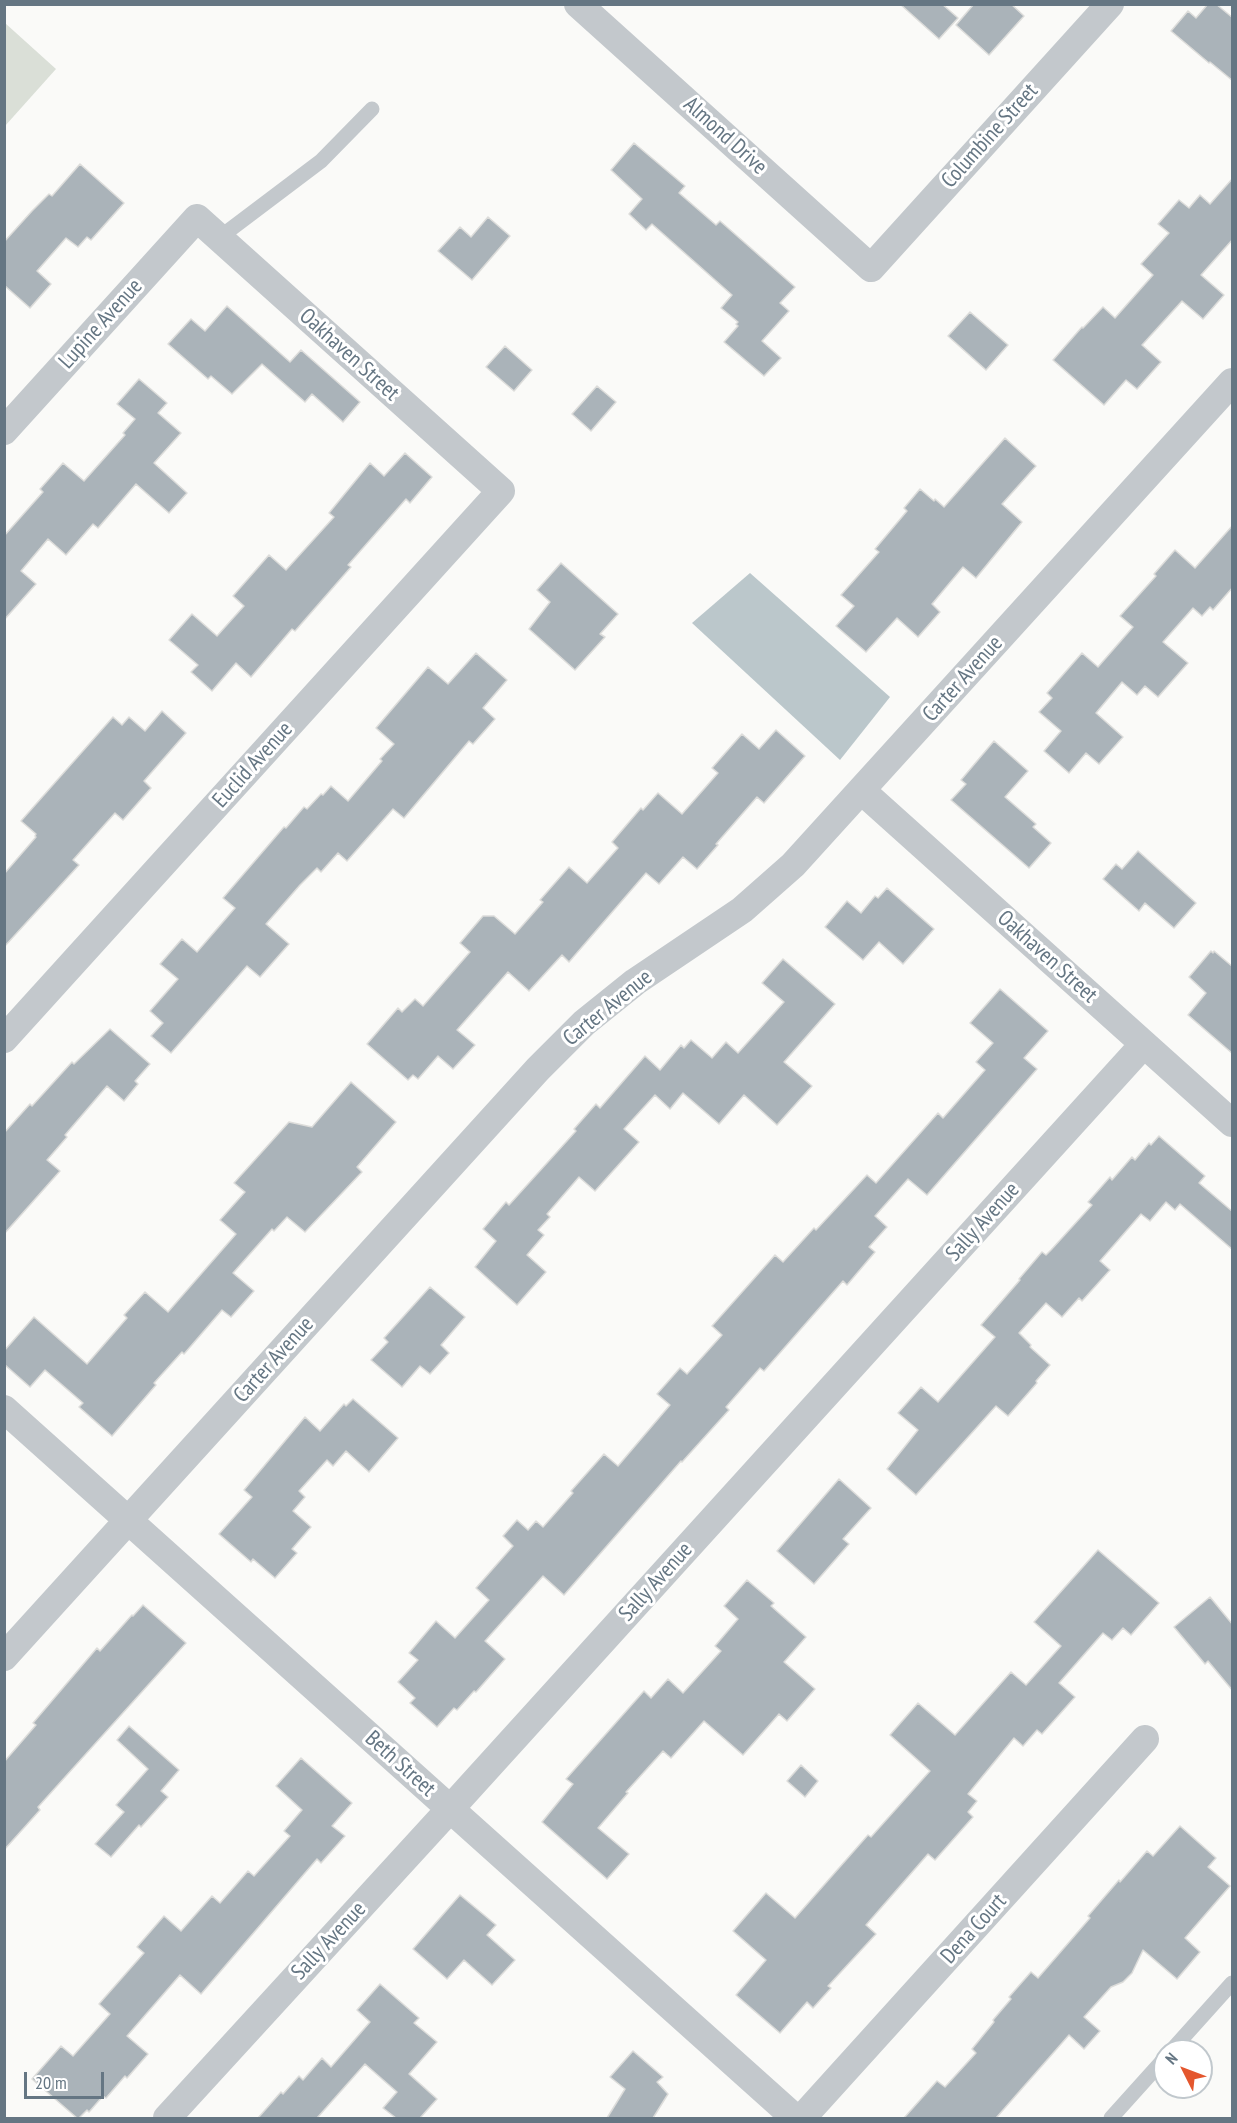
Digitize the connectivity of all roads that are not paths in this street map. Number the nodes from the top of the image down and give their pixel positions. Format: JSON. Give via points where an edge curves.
{"nodes":[{"id":1,"x":578,"y":4,"type":"edge"},
{"id":2,"x":1110,"y":4,"type":"edge"},
{"id":3,"x":372,"y":109,"type":"dead end"},
{"id":4,"x":197,"y":218,"type":"joint"},
{"id":5,"x":219,"y":238,"type":"junction"},
{"id":6,"x":871,"y":268,"type":"joint"},
{"id":7,"x":1233,"y":382,"type":"edge"},
{"id":8,"x":4,"y":431,"type":"edge"},
{"id":9,"x":501,"y":491,"type":"joint"},
{"id":10,"x":862,"y":791,"type":"junction"},
{"id":11,"x":4,"y":1039,"type":"edge"},
{"id":12,"x":1144,"y":1044,"type":"junction"},
{"id":13,"x":1233,"y":1124,"type":"edge"},
{"id":14,"x":4,"y":1409,"type":"edge"},
{"id":15,"x":128,"y":1521,"type":"junction"},
{"id":16,"x":4,"y":1657,"type":"edge"},
{"id":17,"x":1146,"y":1739,"type":"dead end"},
{"id":18,"x":450,"y":1809,"type":"junction"},
{"id":19,"x":1233,"y":1983,"type":"edge"},
{"id":20,"x":1182,"y":2039,"type":"edge"},
{"id":21,"x":1153,"y":2071,"type":"edge"},
{"id":22,"x":167,"y":2118,"type":"edge"},
{"id":23,"x":795,"y":2118,"type":"edge"},
{"id":24,"x":802,"y":2118,"type":"edge"},
{"id":25,"x":1111,"y":2118,"type":"edge"}],
"edges":[{"from":1,"to":6,"type":"street","name":"Almond Drive"},
{"from":2,"to":6,"type":"street","name":"Columbine Street"},
{"from":3,"to":5,"type":"lane","via":[[321,161]]},
{"from":4,"to":5,"type":"street","name":"Oakhaven Street"},
{"from":4,"to":8,"type":"street","name":"Lupine Avenue"},
{"from":5,"to":9,"type":"street","name":"Oakhaven Street"},
{"from":7,"to":10,"type":"street","name":"Carter Avenue"},
{"from":9,"to":11,"type":"street","name":"Euclid Avenue"},
{"from":10,"to":12,"type":"street","name":"Oakhaven Street"},
{"from":10,"to":15,"type":"street","name":"Carter Avenue","via":[[793,865],[742,910],[636,982],[584,1023]]},
{"from":12,"to":13,"type":"street","name":"Oakhaven Street"},
{"from":12,"to":18,"type":"street","name":"Sally Avenue"},
{"from":14,"to":15,"type":"street","name":"Beth Street"},
{"from":15,"to":16,"type":"street","name":"Carter Avenue"},
{"from":15,"to":18,"type":"street","name":"Beth Street"},
{"from":17,"to":24,"type":"street","name":"Dena Court"},
{"from":18,"to":22,"type":"street","name":"Sally Avenue"},
{"from":18,"to":23,"type":"street","name":"Beth Street"},
{"from":19,"to":20,"type":"lane"},
{"from":21,"to":25,"type":"lane"}]}
